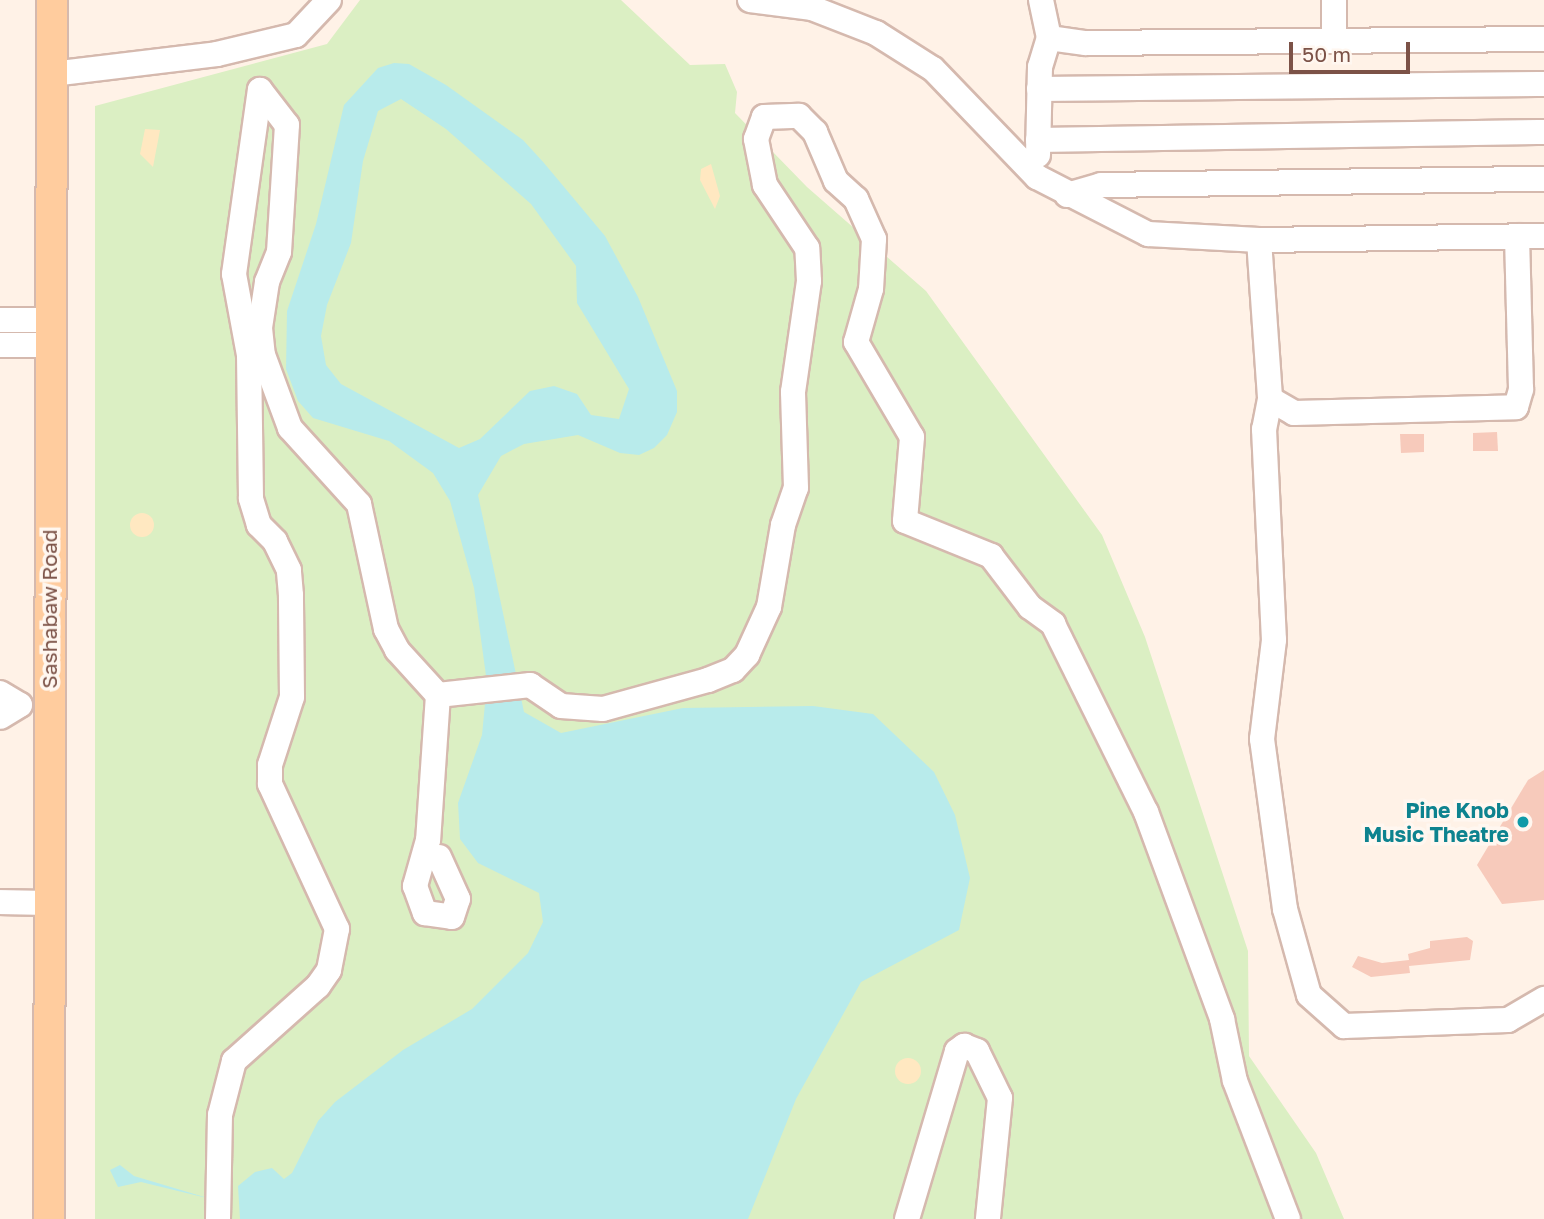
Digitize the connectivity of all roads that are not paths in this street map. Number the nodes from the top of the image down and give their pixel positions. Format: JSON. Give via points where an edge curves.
{"nodes":[{"id":1,"x":52,"y":0,"type":"edge"},
{"id":2,"x":329,"y":0,"type":"edge"},
{"id":3,"x":750,"y":0,"type":"edge"},
{"id":4,"x":1041,"y":0,"type":"edge"},
{"id":5,"x":1334,"y":0,"type":"edge"},
{"id":6,"x":1049,"y":38,"type":"junction"},
{"id":7,"x":1544,"y":39,"type":"edge"},
{"id":8,"x":1334,"y":41,"type":"junction"},
{"id":9,"x":52,"y":74,"type":"junction"},
{"id":10,"x":1544,"y":84,"type":"edge"},
{"id":11,"x":1039,"y":89,"type":"junction"},
{"id":12,"x":1544,"y":132,"type":"edge"},
{"id":13,"x":1038,"y":140,"type":"junction"},
{"id":14,"x":1037,"y":177,"type":"junction"},
{"id":15,"x":1544,"y":179,"type":"edge"},
{"id":16,"x":1067,"y":195,"type":"junction"},
{"id":17,"x":1517,"y":236,"type":"junction"},
{"id":18,"x":1544,"y":236,"type":"edge"},
{"id":19,"x":1259,"y":240,"type":"junction"},
{"id":20,"x":0,"y":320,"type":"edge"},
{"id":21,"x":49,"y":332,"type":"junction"},
{"id":22,"x":0,"y":345,"type":"edge"},
{"id":23,"x":1270,"y":399,"type":"junction"},
{"id":24,"x":438,"y":695,"type":"junction"},
{"id":25,"x":17,"y":705,"type":"edge"},
{"id":26,"x":439,"y":857,"type":"dead end"},
{"id":27,"x":0,"y":902,"type":"edge"},
{"id":28,"x":49,"y":903,"type":"junction"},
{"id":29,"x":1544,"y":999,"type":"edge"},
{"id":30,"x":49,"y":1219,"type":"edge"},
{"id":31,"x":218,"y":1219,"type":"edge"},
{"id":32,"x":907,"y":1219,"type":"edge"},
{"id":33,"x":988,"y":1219,"type":"edge"},
{"id":34,"x":1289,"y":1219,"type":"edge"}],
"edges":[{"from":1,"to":9,"type":"main road","name":"Sashabaw Road"},
{"from":2,"to":9,"type":"lane","via":[[296,35],[216,54]]},
{"from":3,"to":14,"type":"lane","via":[[812,8],[876,33],[933,69]]},
{"from":4,"to":6,"type":"lane"},
{"from":5,"to":8,"type":"lane"},
{"from":6,"to":8,"type":"lane"},
{"from":6,"to":11,"type":"lane"},
{"from":7,"to":8,"type":"lane"},
{"from":9,"to":21,"type":"main road","name":"Sashabaw Road"},
{"from":10,"to":11,"type":"lane"},
{"from":11,"to":13,"type":"lane"},
{"from":12,"to":13,"type":"lane"},
{"from":13,"to":14,"type":"lane"},
{"from":14,"to":16,"type":"lane"},
{"from":15,"to":16,"type":"lane","via":[[1101,184]]},
{"from":16,"to":19,"type":"lane","via":[[1148,234]]},
{"from":17,"to":18,"type":"lane"},
{"from":17,"to":19,"type":"lane"},
{"from":17,"to":23,"type":"lane","via":[[1521,389],[1516,407],[1294,413]]},
{"from":19,"to":23,"type":"lane"},
{"from":20,"to":21,"type":"lane"},
{"from":21,"to":22,"type":"lane"},
{"from":21,"to":25,"type":"main road","name":"Sashabaw Road"},
{"from":23,"to":29,"type":"lane","via":[[1264,429],[1274,640],[1262,739],[1285,909],[1309,995],[1343,1026],[1508,1020]]},
{"from":24,"to":26,"type":"lane","via":[[428,840],[415,886],[425,913],[452,917],[458,899]]},
{"from":24,"to":31,"type":"lane","via":[[397,650],[386,629],[359,504],[290,428],[263,355],[260,328],[267,282],[279,252],[287,125],[260,90],[234,274],[249,355],[251,498],[259,525],[275,541],[289,570],[291,595],[292,697],[270,784],[337,929],[329,970],[318,986],[234,1060],[220,1115]]},
{"from":24,"to":34,"type":"lane","via":[[527,685],[561,706],[583,710],[622,706],[733,670],[760,633],[796,488],[793,392],[807,321],[808,282],[807,248],[765,185],[756,139],[764,117],[799,116],[815,132],[835,181],[856,199],[874,239],[871,289],[856,342],[912,437],[905,521],[991,556],[1030,607],[1053,624],[1146,812],[1222,1019],[1235,1081]]},
{"from":25,"to":28,"type":"main road","name":"Sashabaw Road"},
{"from":27,"to":28,"type":"lane"},
{"from":28,"to":30,"type":"main road","name":"Sashabaw Road"},
{"from":32,"to":33,"type":"lane","via":[[957,1051],[964,1046],[977,1051],[1000,1098]]}]}
